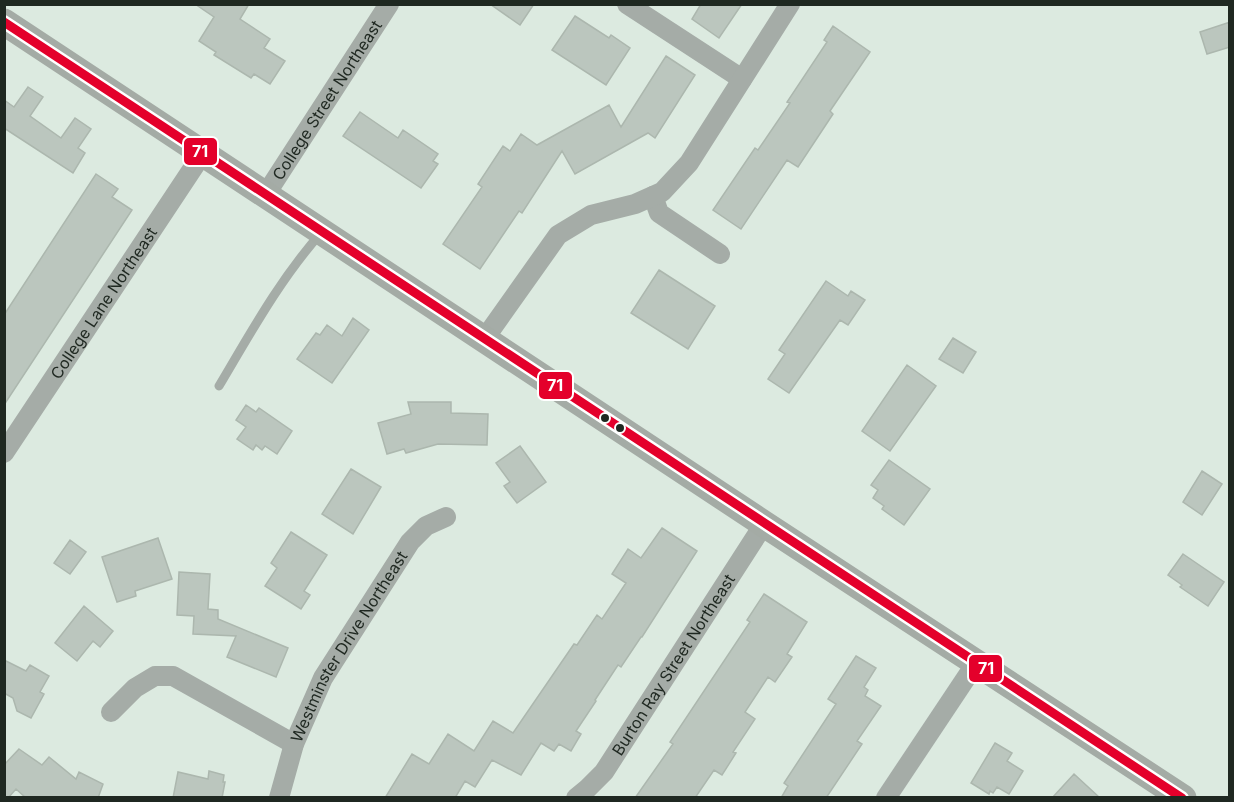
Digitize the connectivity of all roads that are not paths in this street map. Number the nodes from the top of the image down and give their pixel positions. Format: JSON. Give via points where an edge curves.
{"nodes":[{"id":1,"x":389,"y":4,"type":"edge"},
{"id":2,"x":627,"y":4,"type":"edge"},
{"id":3,"x":790,"y":4,"type":"edge"},
{"id":4,"x":4,"y":22,"type":"edge"},
{"id":5,"x":742,"y":79,"type":"junction"},
{"id":6,"x":203,"y":153,"type":"junction"},
{"id":7,"x":266,"y":194,"type":"junction"},
{"id":8,"x":653,"y":196,"type":"junction"},
{"id":9,"x":323,"y":231,"type":"junction"},
{"id":10,"x":720,"y":254,"type":"dead end"},
{"id":11,"x":485,"y":338,"type":"junction"},
{"id":12,"x":219,"y":386,"type":"dead end"},
{"id":13,"x":4,"y":453,"type":"edge"},
{"id":14,"x":446,"y":517,"type":"dead end"},
{"id":15,"x":764,"y":524,"type":"junction"},
{"id":16,"x":976,"y":663,"type":"junction"},
{"id":17,"x":111,"y":712,"type":"dead end"},
{"id":18,"x":294,"y":744,"type":"junction"},
{"id":19,"x":895,"y":794,"type":"edge"},
{"id":20,"x":279,"y":798,"type":"edge"},
{"id":21,"x":576,"y":798,"type":"edge"},
{"id":22,"x":1183,"y":798,"type":"edge"}],
"edges":[{"from":1,"to":7,"type":"street","name":"College Street Northeast"},
{"from":2,"to":5,"type":"street"},
{"from":3,"to":5,"type":"street"},
{"from":4,"to":6,"type":"street"},
{"from":5,"to":8,"type":"street","via":[[689,163],[662,192]]},
{"from":6,"to":7,"type":"street"},
{"from":6,"to":13,"type":"street","name":"College Lane Northeast"},
{"from":7,"to":9,"type":"street"},
{"from":8,"to":10,"type":"street","via":[[659,213]]},
{"from":8,"to":11,"type":"street","via":[[591,215],[558,235]]},
{"from":9,"to":11,"type":"street"},
{"from":9,"to":12,"type":"lane","via":[[253,327]]},
{"from":11,"to":15,"type":"street"},
{"from":14,"to":18,"type":"street","name":"Westminster Drive Northeast","via":[[426,526],[411,542],[323,678]]},
{"from":15,"to":16,"type":"street"},
{"from":15,"to":21,"type":"street","name":"Burton Ray Street Northeast","via":[[604,772]]},
{"from":16,"to":19,"type":"street"},
{"from":16,"to":22,"type":"street"},
{"from":17,"to":18,"type":"street","via":[[154,676],[173,676]]},
{"from":18,"to":20,"type":"street","name":"Westminster Drive Northeast"}]}
